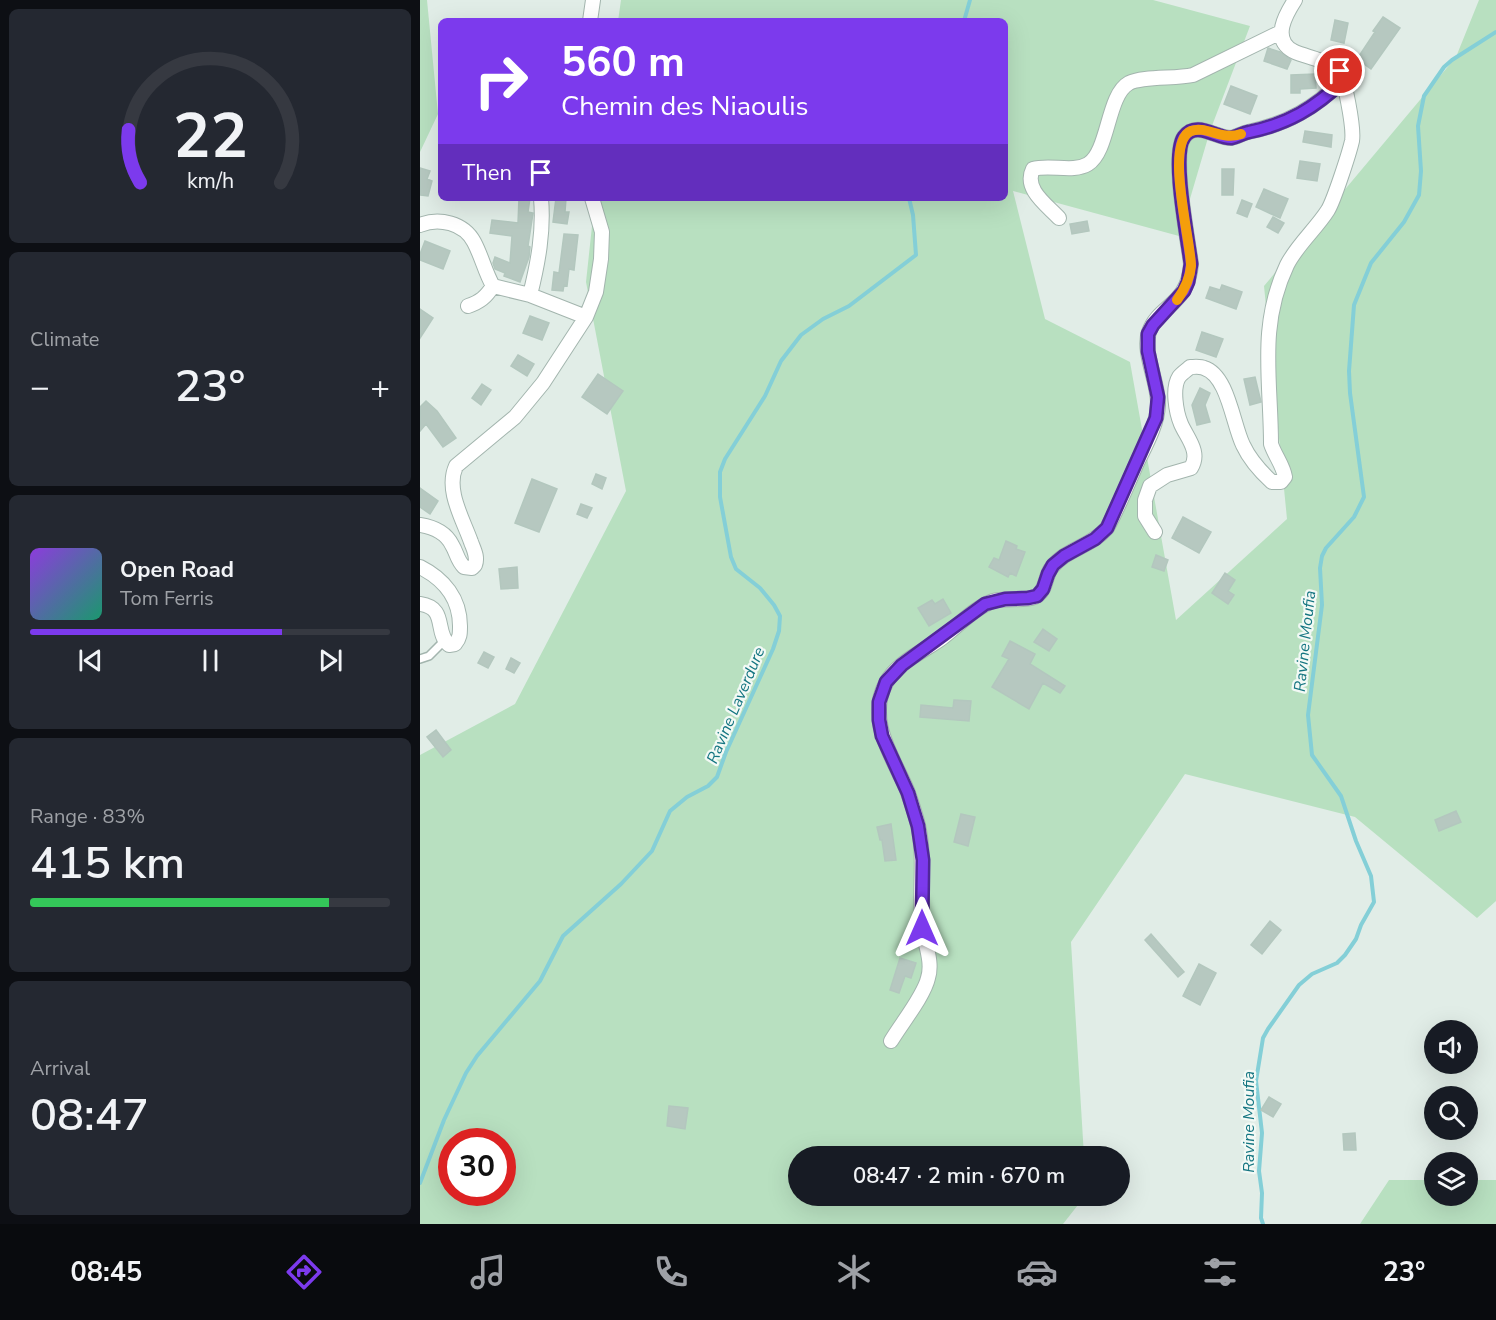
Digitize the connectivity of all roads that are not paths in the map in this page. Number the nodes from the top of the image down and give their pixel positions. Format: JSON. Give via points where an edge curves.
{"nodes":[{"id":1,"x":593,"y":0,"type":"edge"},
{"id":2,"x":1295,"y":0,"type":"edge"},
{"id":3,"x":590,"y":18,"type":"edge"},
{"id":4,"x":1281,"y":32,"type":"junction"},
{"id":5,"x":1344,"y":80,"type":"junction"},
{"id":6,"x":541,"y":201,"type":"edge"},
{"id":7,"x":593,"y":201,"type":"edge"},
{"id":8,"x":1059,"y":218,"type":"dead end"},
{"id":9,"x":420,"y":225,"type":"edge"},
{"id":10,"x":493,"y":286,"type":"junction"},
{"id":11,"x":530,"y":295,"type":"junction"},
{"id":12,"x":468,"y":306,"type":"dead end"},
{"id":13,"x":586,"y":317,"type":"junction"},
{"id":14,"x":420,"y":525,"type":"edge"},
{"id":15,"x":1155,"y":532,"type":"dead end"},
{"id":16,"x":420,"y":567,"type":"edge"},
{"id":17,"x":421,"y":603,"type":"edge"},
{"id":18,"x":444,"y":640,"type":"junction"},
{"id":19,"x":420,"y":659,"type":"edge"},
{"id":20,"x":891,"y":1041,"type":"dead end"}],
"edges":[{"from":1,"to":3,"type":"street"},
{"from":2,"to":4,"type":"street"},
{"from":4,"to":5,"type":"street","via":[[1292,50],[1334,65]]},
{"from":4,"to":8,"type":"street","via":[[1193,75],[1128,83],[1120,92],[1098,150],[1088,164],[1042,167],[1033,169],[1029,176],[1033,190]]},
{"from":5,"to":15,"type":"street","via":[[1352,140],[1329,208],[1288,263],[1271,313],[1267,347],[1271,444],[1285,477],[1281,482],[1272,482],[1261,472],[1243,445],[1223,387],[1204,367],[1190,367],[1176,386],[1177,407],[1195,452],[1195,462],[1191,468],[1167,475],[1150,486],[1144,516]]},
{"from":5,"to":20,"type":"street","via":[[1323,100],[1267,129],[1231,138],[1196,130],[1183,137],[1178,158],[1190,273],[1184,291],[1148,334],[1158,397],[1156,418],[1113,519],[1101,535],[1053,565],[1037,596],[985,604],[902,665],[886,682],[879,702],[879,720],[918,826],[923,860],[922,928],[930,971],[925,987]]},
{"from":6,"to":11,"type":"street","via":[[542,229]]},
{"from":7,"to":13,"type":"street","via":[[602,232],[602,259]]},
{"from":9,"to":10,"type":"street","via":[[449,222],[469,235]]},
{"from":10,"to":11,"type":"street"},
{"from":10,"to":12,"type":"street","via":[[480,302]]},
{"from":11,"to":13,"type":"street"},
{"from":13,"to":14,"type":"street","via":[[529,401],[456,466],[452,474],[453,493],[476,554],[475,565],[464,567],[447,538]]},
{"from":16,"to":18,"type":"street","via":[[448,588],[457,607],[459,640],[451,646]]},
{"from":17,"to":18,"type":"street","via":[[438,615]]},
{"from":18,"to":19,"type":"lane","via":[[429,656]]}]}
